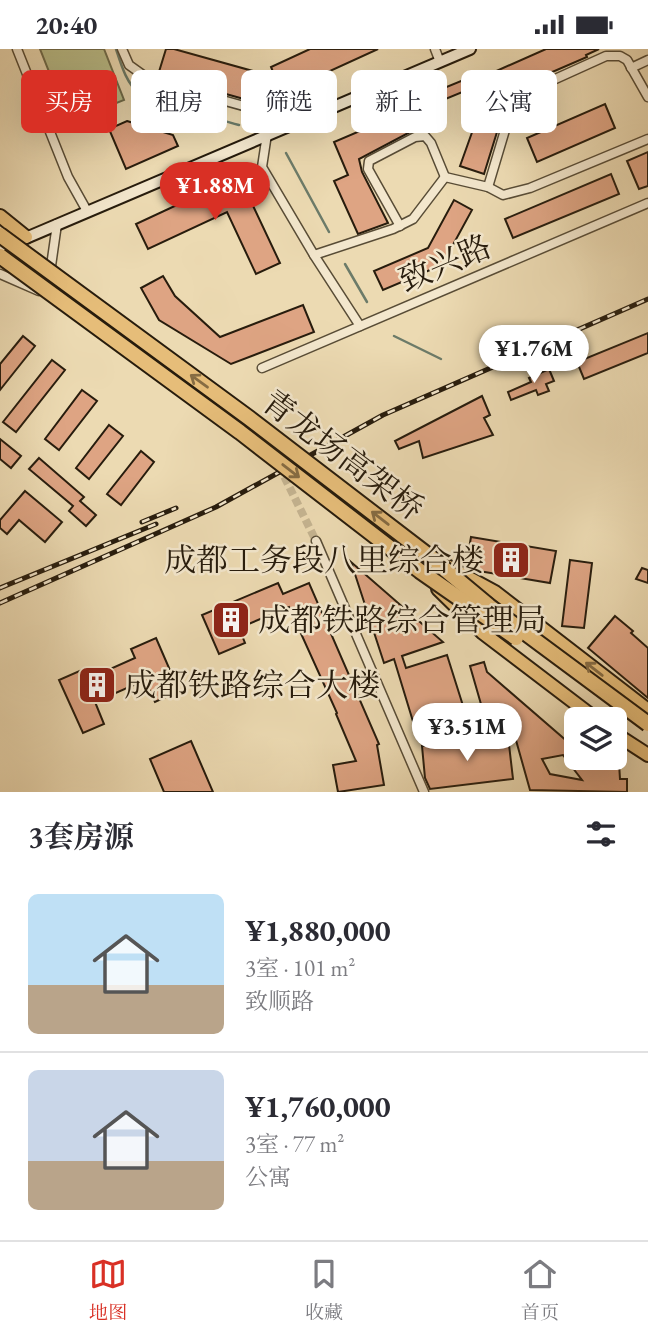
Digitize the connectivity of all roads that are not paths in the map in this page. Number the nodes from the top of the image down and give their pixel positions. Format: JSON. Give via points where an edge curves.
{"nodes":[{"id":1,"x":17,"y":49,"type":"edge"},
{"id":2,"x":122,"y":49,"type":"edge"},
{"id":3,"x":435,"y":49,"type":"edge"},
{"id":4,"x":470,"y":49,"type":"edge"},
{"id":5,"x":648,"y":60,"type":"edge"},
{"id":6,"x":440,"y":62,"type":"junction"},
{"id":7,"x":631,"y":68,"type":"junction"},
{"id":8,"x":648,"y":97,"type":"edge"},
{"id":9,"x":267,"y":134,"type":"junction"},
{"id":10,"x":648,"y":139,"type":"edge"},
{"id":11,"x":445,"y":177,"type":"junction"},
{"id":12,"x":488,"y":187,"type":"junction"},
{"id":13,"x":648,"y":203,"type":"edge"},
{"id":14,"x":87,"y":211,"type":"junction"},
{"id":15,"x":0,"y":216,"type":"edge"},
{"id":16,"x":57,"y":224,"type":"junction"},
{"id":17,"x":400,"y":226,"type":"junction"},
{"id":18,"x":0,"y":235,"type":"edge"},
{"id":19,"x":26,"y":237,"type":"junction"},
{"id":20,"x":0,"y":249,"type":"edge"},
{"id":21,"x":314,"y":255,"type":"junction"},
{"id":22,"x":0,"y":256,"type":"edge"},
{"id":23,"x":0,"y":274,"type":"edge"},
{"id":24,"x":46,"y":294,"type":"junction"},
{"id":25,"x":360,"y":326,"type":"junction"},
{"id":26,"x":262,"y":367,"type":"dead end"},
{"id":27,"x":269,"y":444,"type":"dead end"},
{"id":28,"x":316,"y":541,"type":"tunnel mouth"},
{"id":29,"x":429,"y":556,"type":"junction"},
{"id":30,"x":420,"y":571,"type":"junction"},
{"id":31,"x":580,"y":707,"type":"edge"},
{"id":32,"x":648,"y":711,"type":"edge"},
{"id":33,"x":648,"y":724,"type":"edge"},
{"id":34,"x":648,"y":733,"type":"edge"},
{"id":35,"x":627,"y":741,"type":"edge"},
{"id":36,"x":648,"y":755,"type":"edge"},
{"id":37,"x":424,"y":792,"type":"edge"}],
"edges":[{"from":1,"to":14,"type":"street","via":[[68,177]]},
{"from":2,"to":9,"type":"street","via":[[129,65],[150,80],[258,110]]},
{"from":3,"to":6,"type":"street"},
{"from":4,"to":6,"type":"street"},
{"from":5,"to":7,"type":"street"},
{"from":6,"to":9,"type":"street"},
{"from":7,"to":8,"type":"street"},
{"from":7,"to":12,"type":"street","via":[[620,56],[606,57],[513,100]]},
{"from":9,"to":14,"type":"street"},
{"from":9,"to":21,"type":"street","via":[[262,167]]},
{"from":10,"to":12,"type":"street","via":[[530,188],[503,195]]},
{"from":11,"to":12,"type":"street"},
{"from":11,"to":17,"type":"street","via":[[413,219]]},
{"from":11,"to":17,"type":"street","via":[[425,136],[369,161],[368,169]]},
{"from":13,"to":25,"type":"street","name":"致兴路"},
{"from":14,"to":16,"type":"street"},
{"from":15,"to":19,"type":"main road"},
{"from":16,"to":19,"type":"street"},
{"from":16,"to":24,"type":"street"},
{"from":17,"to":21,"type":"street"},
{"from":29,"to":18,"type":"highway","name":"青龙场高架桥","one_way":true,"bridge":true},
{"from":19,"to":20,"type":"street"},
{"from":21,"to":25,"type":"street"},
{"from":22,"to":30,"type":"highway","name":"青龙场高架桥","one_way":true,"bridge":true},
{"from":23,"to":24,"type":"street"},
{"from":24,"to":27,"type":"street","via":[[211,414],[253,430]]},
{"from":25,"to":26,"type":"street","name":"致兴路"},
{"from":28,"to":37,"type":"street"},
{"from":32,"to":29,"type":"main road","one_way":true,"bridge":true,"via":[[495,591]]},
{"from":29,"to":33,"type":"highway","name":"青龙场高架桥","bridge":true},
{"from":30,"to":31,"type":"main road","bridge":true,"via":[[483,633]]},
{"from":30,"to":34,"type":"highway","name":"青龙场高架桥","bridge":true},
{"from":35,"to":36,"type":"main road"}]}
